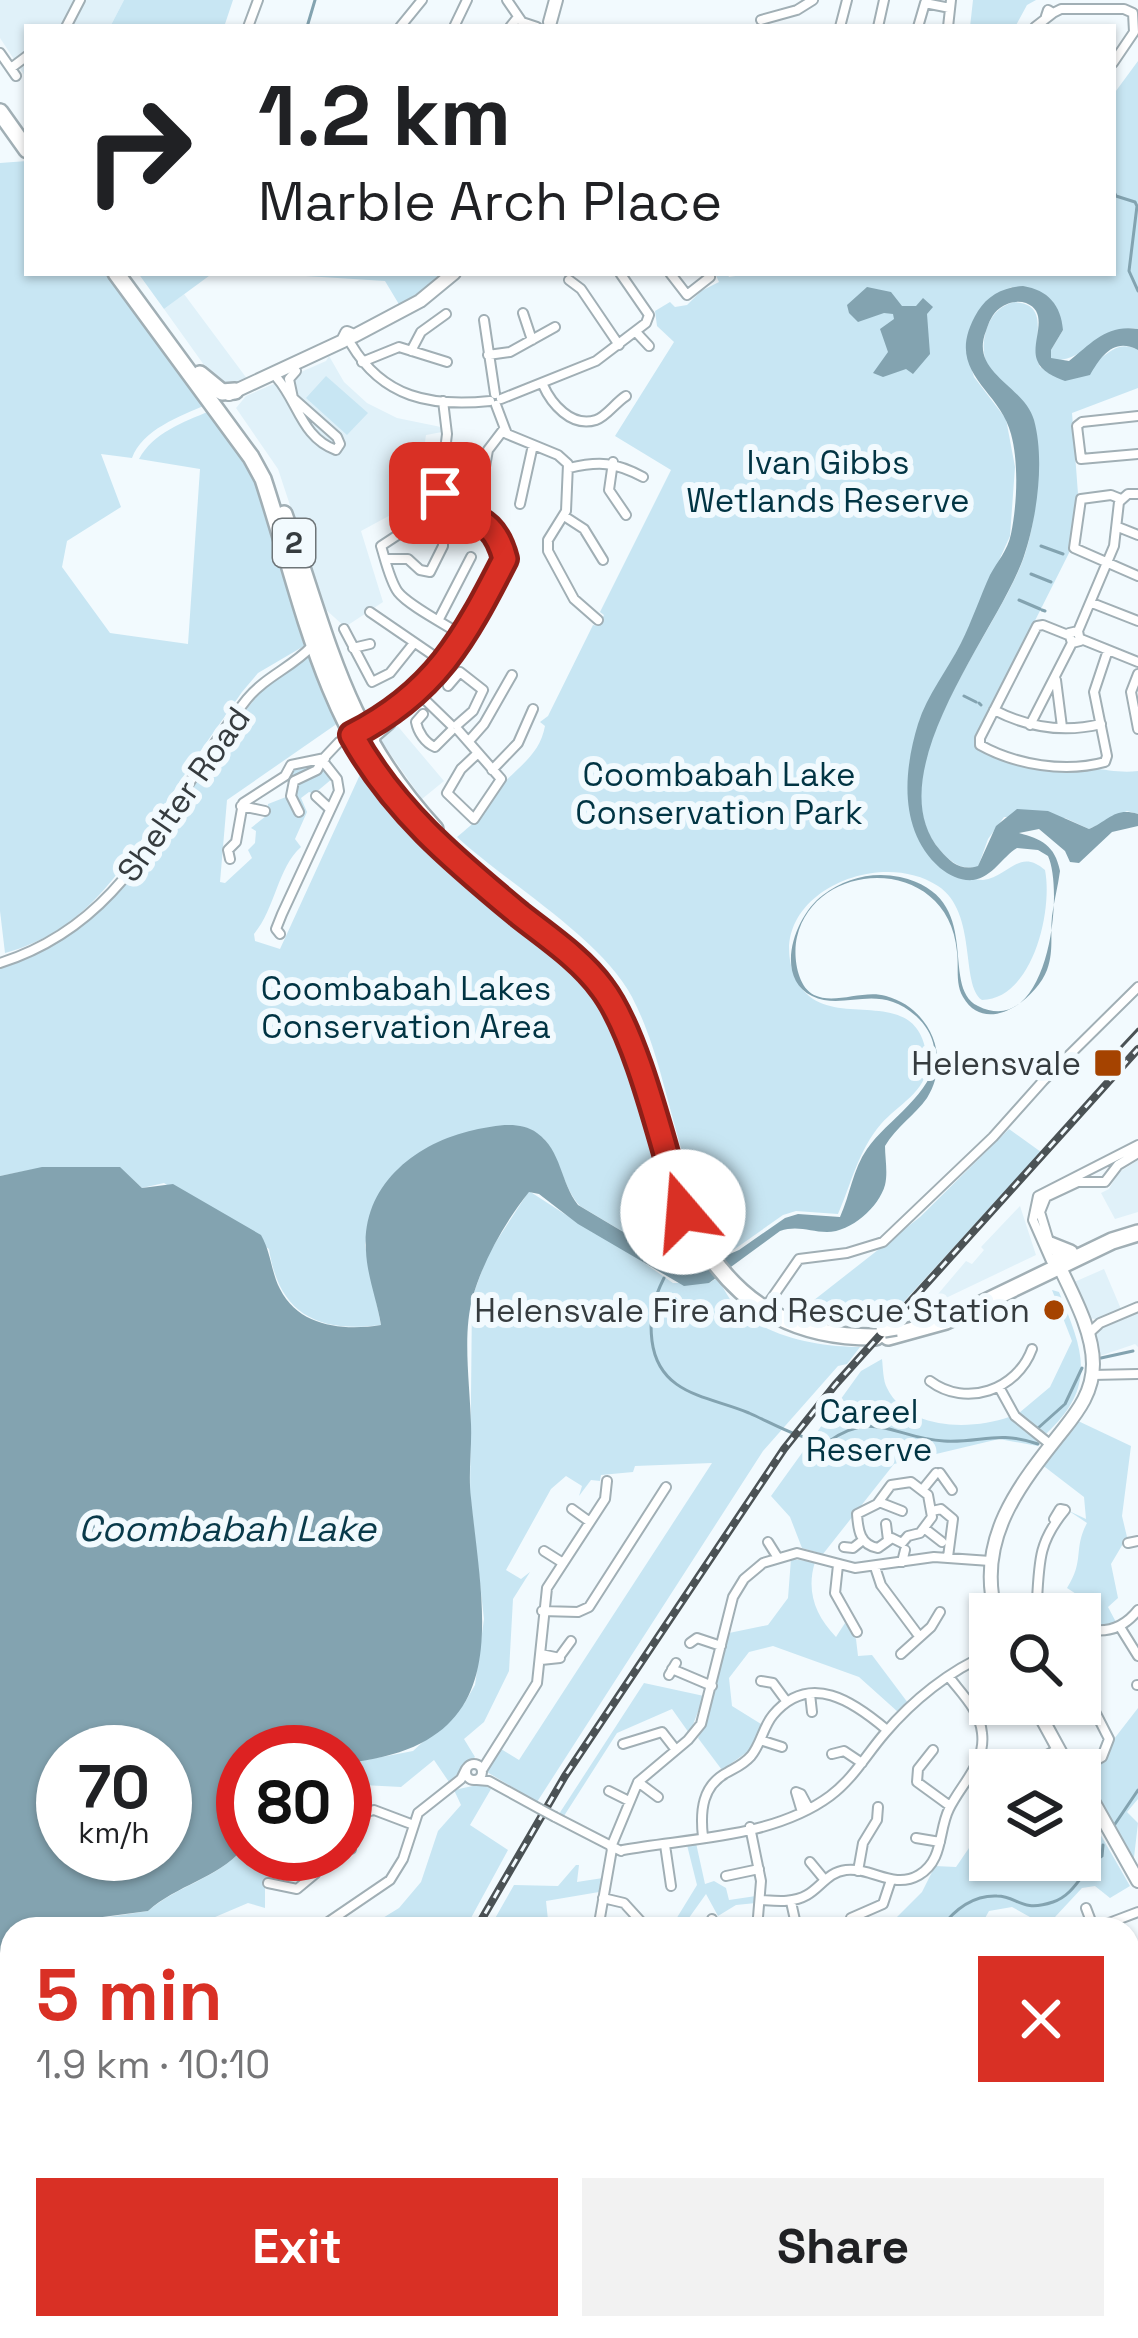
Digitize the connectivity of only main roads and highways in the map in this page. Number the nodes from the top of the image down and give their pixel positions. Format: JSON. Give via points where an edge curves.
{"nodes":[{"id":1,"x":0,"y":99,"type":"edge"},
{"id":2,"x":0,"y":112,"type":"edge"},
{"id":3,"x":24,"y":133,"type":"edge"},
{"id":4,"x":24,"y":146,"type":"edge"},
{"id":5,"x":119,"y":276,"type":"edge"},
{"id":6,"x":128,"y":276,"type":"edge"},
{"id":7,"x":450,"y":276,"type":"edge"},
{"id":8,"x":149,"y":311,"type":"junction"},
{"id":9,"x":198,"y":372,"type":"junction"},
{"id":10,"x":245,"y":389,"type":"junction"},
{"id":11,"x":217,"y":402,"type":"junction"},
{"id":12,"x":236,"y":424,"type":"junction"},
{"id":13,"x":328,"y":666,"type":"junction"},
{"id":14,"x":360,"y":736,"type":"junction"},
{"id":15,"x":455,"y":854,"type":"junction"},
{"id":16,"x":1138,"y":1230,"type":"edge"},
{"id":17,"x":1055,"y":1264,"type":"junction"},
{"id":18,"x":1090,"y":1372,"type":"junction"},
{"id":19,"x":991,"y":1593,"type":"edge"},
{"id":20,"x":1101,"y":1816,"type":"edge"},
{"id":21,"x":1101,"y":1826,"type":"edge"},
{"id":22,"x":1138,"y":1881,"type":"edge"},
{"id":23,"x":1138,"y":1891,"type":"edge"}],
"edges":[{"from":1,"to":3,"type":"highway"},
{"from":2,"to":4,"type":"highway"},
{"from":5,"to":8,"type":"highway","number":"2"},
{"from":6,"to":8,"type":"highway","number":"2"},
{"from":7,"to":10,"type":"main road","via":[[350,340]]},
{"from":8,"to":9,"type":"highway","number":"2"},
{"from":8,"to":11,"type":"highway","number":"2"},
{"from":9,"to":10,"type":"highway","via":[[218,390]]},
{"from":9,"to":11,"type":"highway","number":"2"},
{"from":10,"to":11,"type":"main road"},
{"from":10,"to":12,"type":"highway","via":[[231,404]]},
{"from":11,"to":12,"type":"highway","number":"2"},
{"from":11,"to":13,"type":"highway","number":"2","via":[[263,479]]},
{"from":12,"to":13,"type":"highway","number":"2","via":[[276,490]]},
{"from":13,"to":14,"type":"highway","via":[[360,720]]},
{"from":13,"to":14,"type":"highway","number":"2","via":[[344,731]]},
{"from":14,"to":15,"type":"highway"},
{"from":14,"to":15,"type":"highway","via":[[354,748],[398,804]]},
{"from":15,"to":17,"type":"highway","via":[[581,953],[616,993],[714,1257],[767,1305],[820,1327],[886,1332]]},
{"from":16,"to":17,"type":"highway"},
{"from":17,"to":18,"type":"main road"},
{"from":17,"to":18,"type":"main road","via":[[1088,1334]]},
{"from":18,"to":19,"type":"main road","via":[[1080,1408],[1008,1504],[988,1561]]},
{"from":20,"to":22,"type":"main road"},
{"from":21,"to":23,"type":"main road"}]}
